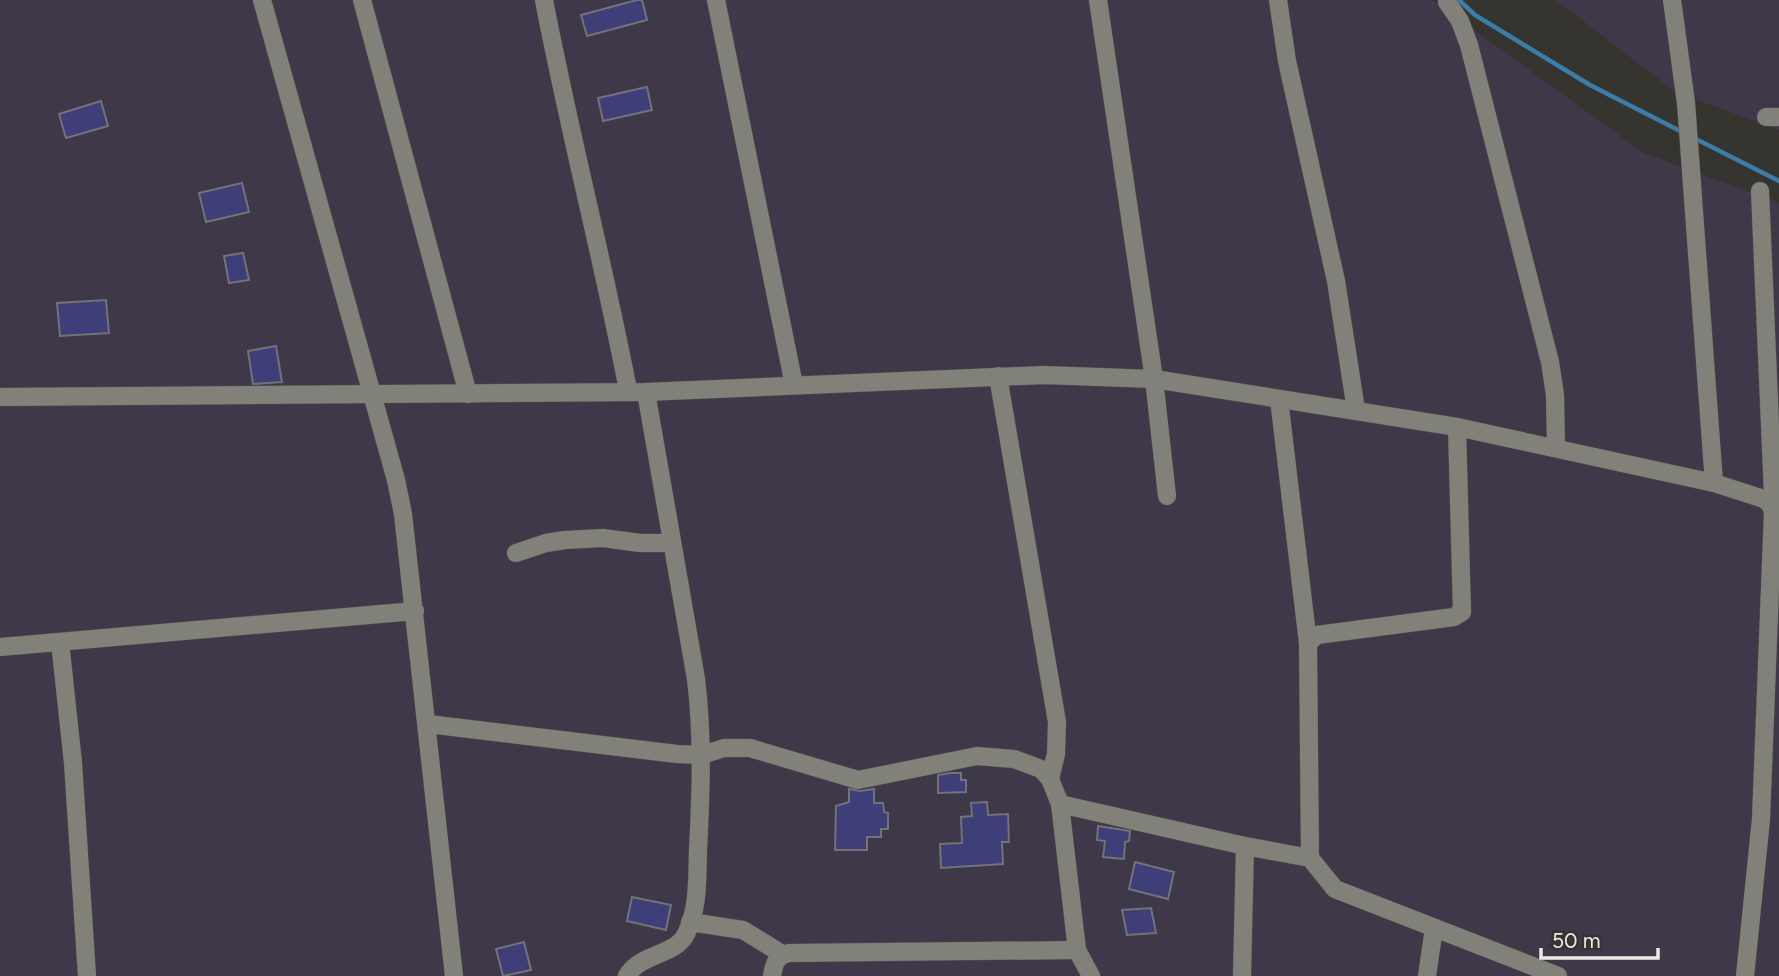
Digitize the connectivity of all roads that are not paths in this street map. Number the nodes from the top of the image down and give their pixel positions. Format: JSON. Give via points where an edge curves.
{"nodes":[{"id":1,"x":262,"y":0,"type":"edge"},
{"id":2,"x":362,"y":0,"type":"edge"},
{"id":3,"x":544,"y":0,"type":"edge"},
{"id":4,"x":716,"y":0,"type":"edge"},
{"id":5,"x":1098,"y":0,"type":"edge"},
{"id":6,"x":1278,"y":0,"type":"edge"},
{"id":7,"x":1672,"y":0,"type":"edge"},
{"id":8,"x":1447,"y":2,"type":"edge"},
{"id":9,"x":1760,"y":191,"type":"dead end"},
{"id":10,"x":998,"y":376,"type":"junction"},
{"id":11,"x":1154,"y":379,"type":"junction"},
{"id":12,"x":794,"y":384,"type":"junction"},
{"id":13,"x":637,"y":391,"type":"junction"},
{"id":14,"x":371,"y":394,"type":"junction"},
{"id":15,"x":468,"y":394,"type":"junction"},
{"id":16,"x":0,"y":397,"type":"edge"},
{"id":17,"x":1279,"y":399,"type":"junction"},
{"id":18,"x":1356,"y":410,"type":"junction"},
{"id":19,"x":1774,"y":418,"type":"edge"},
{"id":20,"x":1457,"y":427,"type":"junction"},
{"id":21,"x":1556,"y":447,"type":"junction"},
{"id":22,"x":1714,"y":483,"type":"junction"},
{"id":23,"x":1167,"y":496,"type":"dead end"},
{"id":24,"x":1770,"y":503,"type":"junction"},
{"id":25,"x":672,"y":543,"type":"junction"},
{"id":26,"x":516,"y":553,"type":"dead end"},
{"id":27,"x":415,"y":611,"type":"junction"},
{"id":28,"x":60,"y":642,"type":"junction"},
{"id":29,"x":1308,"y":643,"type":"junction"},
{"id":30,"x":0,"y":647,"type":"edge"},
{"id":31,"x":428,"y":724,"type":"junction"},
{"id":32,"x":702,"y":755,"type":"junction"},
{"id":33,"x":1050,"y":779,"type":"junction"},
{"id":34,"x":1060,"y":804,"type":"junction"},
{"id":35,"x":1245,"y":846,"type":"junction"},
{"id":36,"x":1310,"y":858,"type":"junction"},
{"id":37,"x":690,"y":922,"type":"junction"},
{"id":38,"x":1434,"y":928,"type":"junction"},
{"id":39,"x":1077,"y":950,"type":"junction"},
{"id":40,"x":782,"y":954,"type":"junction"},
{"id":41,"x":87,"y":976,"type":"edge"},
{"id":42,"x":454,"y":976,"type":"edge"},
{"id":43,"x":628,"y":976,"type":"edge"},
{"id":44,"x":772,"y":976,"type":"edge"},
{"id":45,"x":1091,"y":976,"type":"edge"},
{"id":46,"x":1242,"y":976,"type":"edge"},
{"id":47,"x":1427,"y":976,"type":"edge"},
{"id":48,"x":1558,"y":976,"type":"edge"},
{"id":49,"x":1745,"y":976,"type":"edge"}],
"edges":[{"from":1,"to":14,"type":"street"},
{"from":2,"to":15,"type":"street"},
{"from":3,"to":13,"type":"street","via":[[611,297]]},
{"from":4,"to":12,"type":"street"},
{"from":5,"to":11,"type":"street"},
{"from":6,"to":18,"type":"street","via":[[1287,61],[1336,281]]},
{"from":7,"to":22,"type":"street","via":[[1686,103]]},
{"from":8,"to":21,"type":"street","via":[[1469,46],[1550,362]]},
{"from":9,"to":19,"type":"street"},
{"from":10,"to":11,"type":"street"},
{"from":10,"to":12,"type":"street"},
{"from":10,"to":33,"type":"street","via":[[1057,722]]},
{"from":11,"to":17,"type":"street"},
{"from":11,"to":23,"type":"street"},
{"from":12,"to":13,"type":"street"},
{"from":13,"to":15,"type":"street"},
{"from":13,"to":25,"type":"street"},
{"from":14,"to":15,"type":"street"},
{"from":14,"to":16,"type":"street"},
{"from":14,"to":27,"type":"street","via":[[403,514]]},
{"from":17,"to":18,"type":"street"},
{"from":17,"to":29,"type":"street"},
{"from":18,"to":20,"type":"street"},
{"from":19,"to":24,"type":"street"},
{"from":20,"to":21,"type":"street"},
{"from":20,"to":29,"type":"street","via":[[1462,612],[1454,617],[1317,635]]},
{"from":21,"to":22,"type":"street"},
{"from":22,"to":24,"type":"street"},
{"from":24,"to":49,"type":"street","via":[[1761,819]]},
{"from":25,"to":26,"type":"street","via":[[565,540]]},
{"from":25,"to":32,"type":"street","via":[[696,679]]},
{"from":27,"to":28,"type":"street"},
{"from":27,"to":31,"type":"street"},
{"from":28,"to":30,"type":"street"},
{"from":28,"to":41,"type":"street"},
{"from":29,"to":36,"type":"street"},
{"from":31,"to":32,"type":"street"},
{"from":31,"to":42,"type":"street"},
{"from":32,"to":33,"type":"street","via":[[724,748],[750,748],[858,780],[976,755],[1014,758],[1041,769]]},
{"from":32,"to":37,"type":"street","via":[[696,901]]},
{"from":33,"to":34,"type":"street"},
{"from":34,"to":35,"type":"street"},
{"from":34,"to":39,"type":"street"},
{"from":35,"to":36,"type":"street"},
{"from":35,"to":46,"type":"street"},
{"from":36,"to":38,"type":"street","via":[[1335,889]]},
{"from":37,"to":40,"type":"street","via":[[743,930]]},
{"from":37,"to":43,"type":"street","via":[[680,942],[639,963]]},
{"from":38,"to":47,"type":"street"},
{"from":38,"to":48,"type":"street"},
{"from":39,"to":40,"type":"street"},
{"from":39,"to":45,"type":"street"},
{"from":40,"to":44,"type":"street"}]}
